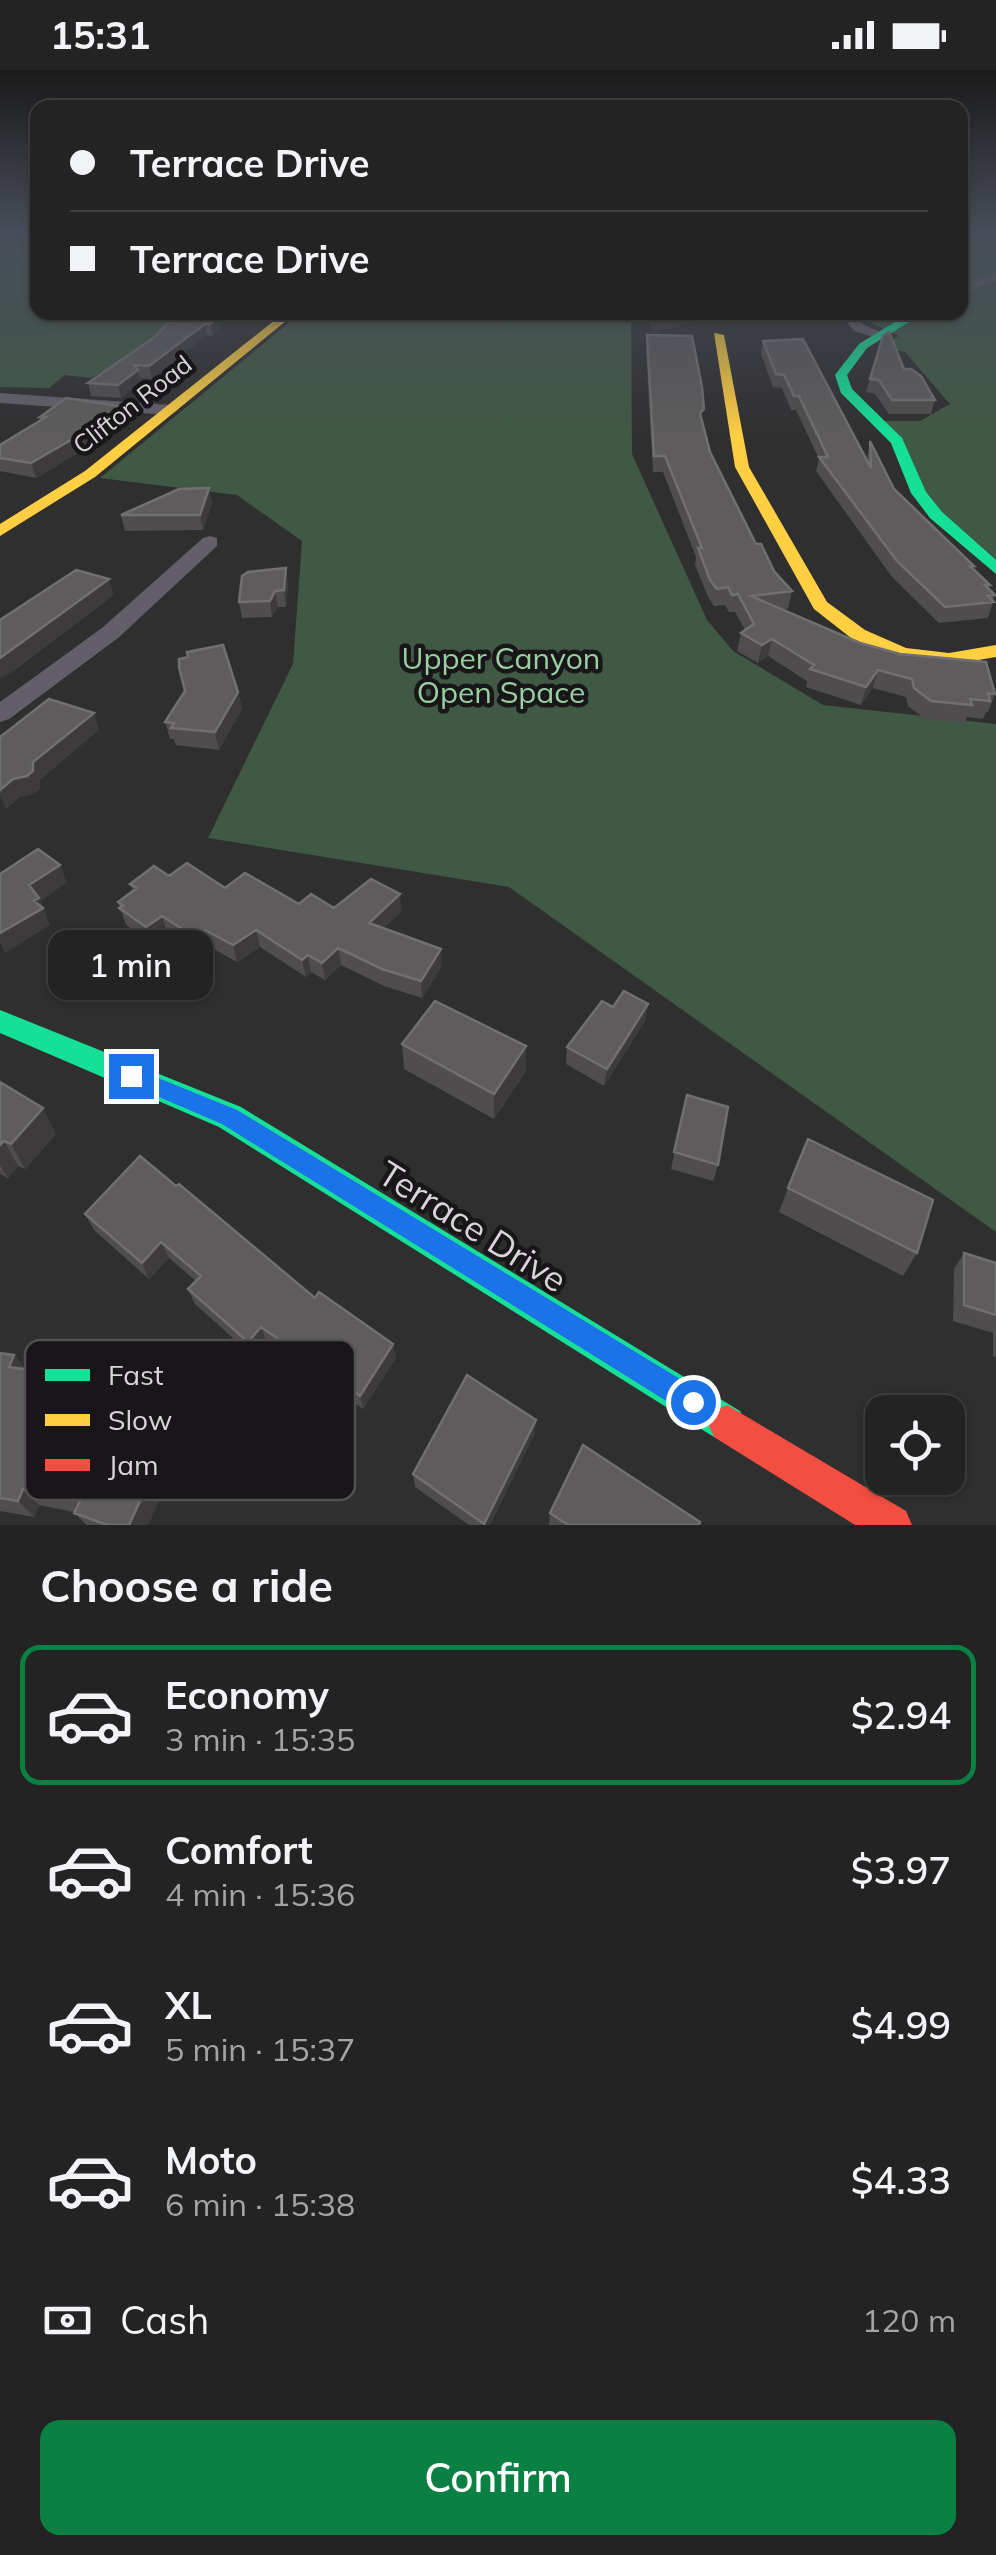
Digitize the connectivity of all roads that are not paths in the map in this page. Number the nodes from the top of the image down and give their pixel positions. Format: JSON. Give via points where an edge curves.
{"nodes":[{"id":1,"x":282,"y":320,"type":"edge"},
{"id":2,"x":853,"y":320,"type":"edge"},
{"id":3,"x":906,"y":320,"type":"edge"},
{"id":4,"x":881,"y":334,"type":"junction"},
{"id":5,"x":718,"y":336,"type":"dead end"},
{"id":6,"x":0,"y":398,"type":"edge"},
{"id":7,"x":170,"y":410,"type":"junction"},
{"id":8,"x":0,"y":531,"type":"edge"},
{"id":9,"x":210,"y":542,"type":"dead end"},
{"id":10,"x":996,"y":569,"type":"edge"},
{"id":11,"x":996,"y":651,"type":"edge"},
{"id":12,"x":0,"y":714,"type":"edge"},
{"id":13,"x":0,"y":1021,"type":"edge"},
{"id":14,"x":892,"y":1525,"type":"edge"}],
"edges":[{"from":1,"to":7,"type":"street","name":"Clifton Road"},
{"from":2,"to":4,"type":"street"},
{"from":3,"to":4,"type":"street"},
{"from":4,"to":10,"type":"street","via":[[848,362],[841,375],[846,390],[897,441],[936,515]]},
{"from":5,"to":11,"type":"street","via":[[742,467],[820,606],[866,641],[902,654],[965,658]]},
{"from":6,"to":7,"type":"street"},
{"from":7,"to":8,"type":"street","name":"Clifton Road","via":[[90,474]]},
{"from":9,"to":12,"type":"street","via":[[110,633]]},
{"from":13,"to":14,"type":"street","name":"Terrace Drive","via":[[230,1117]]}]}
